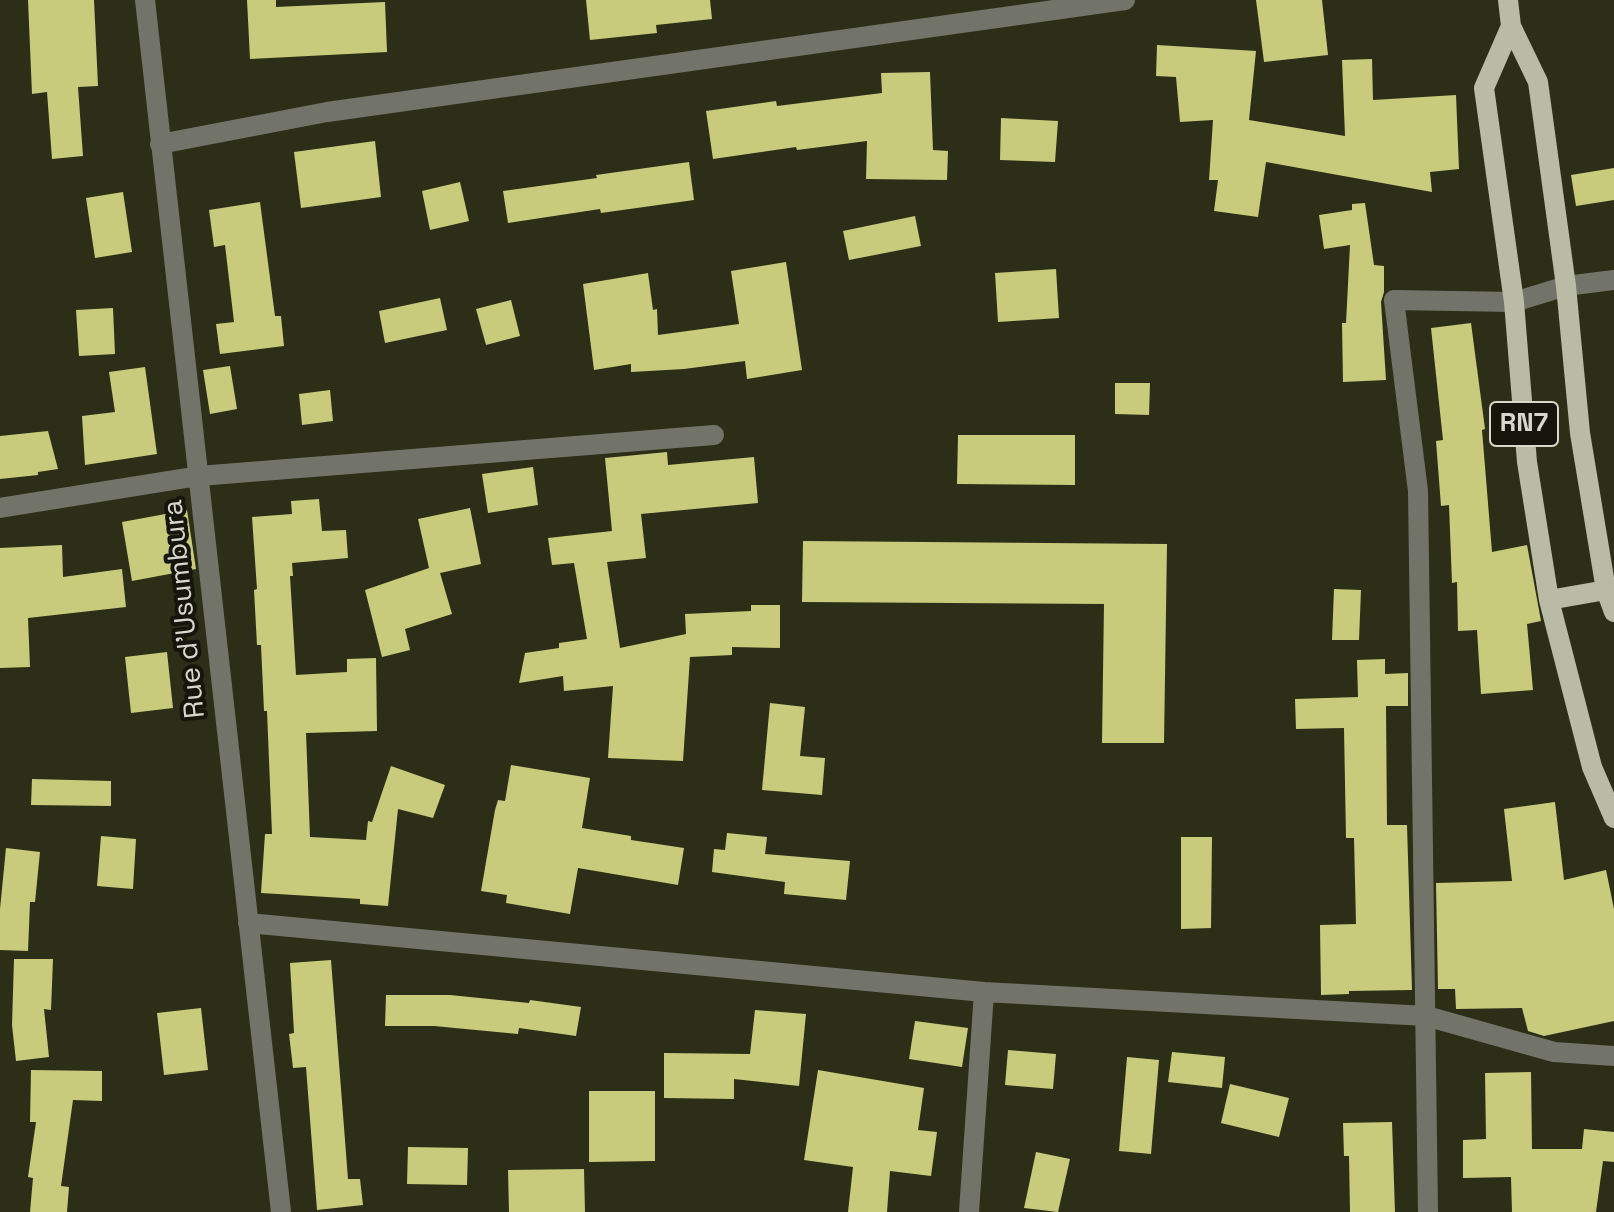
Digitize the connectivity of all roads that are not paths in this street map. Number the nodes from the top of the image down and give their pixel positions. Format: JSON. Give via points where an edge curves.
{"nodes":[{"id":1,"x":145,"y":0,"type":"edge"},
{"id":2,"x":1125,"y":0,"type":"edge"},
{"id":3,"x":1508,"y":0,"type":"edge"},
{"id":4,"x":1511,"y":26,"type":"junction"},
{"id":5,"x":160,"y":144,"type":"junction"},
{"id":6,"x":1614,"y":280,"type":"edge"},
{"id":7,"x":1566,"y":286,"type":"junction"},
{"id":8,"x":1514,"y":302,"type":"junction"},
{"id":9,"x":714,"y":435,"type":"dead end"},
{"id":10,"x":199,"y":476,"type":"junction"},
{"id":11,"x":0,"y":508,"type":"edge"},
{"id":12,"x":1606,"y":590,"type":"junction"},
{"id":13,"x":1549,"y":600,"type":"junction"},
{"id":14,"x":1614,"y":612,"type":"edge"},
{"id":15,"x":1614,"y":818,"type":"edge"},
{"id":16,"x":248,"y":923,"type":"junction"},
{"id":17,"x":984,"y":992,"type":"junction"},
{"id":18,"x":1426,"y":1016,"type":"junction"},
{"id":19,"x":1614,"y":1056,"type":"edge"},
{"id":20,"x":281,"y":1212,"type":"edge"},
{"id":21,"x":969,"y":1212,"type":"edge"},
{"id":22,"x":1428,"y":1212,"type":"edge"}],
"edges":[{"from":1,"to":5,"type":"street","name":"Rue d'Usumbura"},
{"from":2,"to":5,"type":"street","via":[[327,112]]},
{"from":3,"to":4,"type":"main road","number":"RN7"},
{"from":4,"to":7,"type":"main road","number":"RN7","via":[[1538,82]]},
{"from":4,"to":8,"type":"main road","number":"RN7","via":[[1484,88]]},
{"from":5,"to":10,"type":"street","name":"Rue d'Usumbura"},
{"from":6,"to":7,"type":"street"},
{"from":7,"to":8,"type":"street"},
{"from":7,"to":12,"type":"main road","number":"RN7","via":[[1580,433]]},
{"from":8,"to":13,"type":"main road","number":"RN7","via":[[1527,462]]},
{"from":8,"to":18,"type":"street","via":[[1394,300],[1418,491]]},
{"from":9,"to":10,"type":"street"},
{"from":10,"to":11,"type":"street"},
{"from":10,"to":16,"type":"street","name":"Rue d'Usumbura"},
{"from":12,"to":13,"type":"main road"},
{"from":12,"to":14,"type":"main road","number":"RN7"},
{"from":13,"to":15,"type":"main road","number":"RN7","via":[[1592,767]]},
{"from":16,"to":17,"type":"street"},
{"from":16,"to":20,"type":"street","name":"Rue d'Usumbura"},
{"from":17,"to":18,"type":"street"},
{"from":17,"to":21,"type":"street"},
{"from":18,"to":19,"type":"street","via":[[1554,1052]]},
{"from":18,"to":22,"type":"street"}]}
